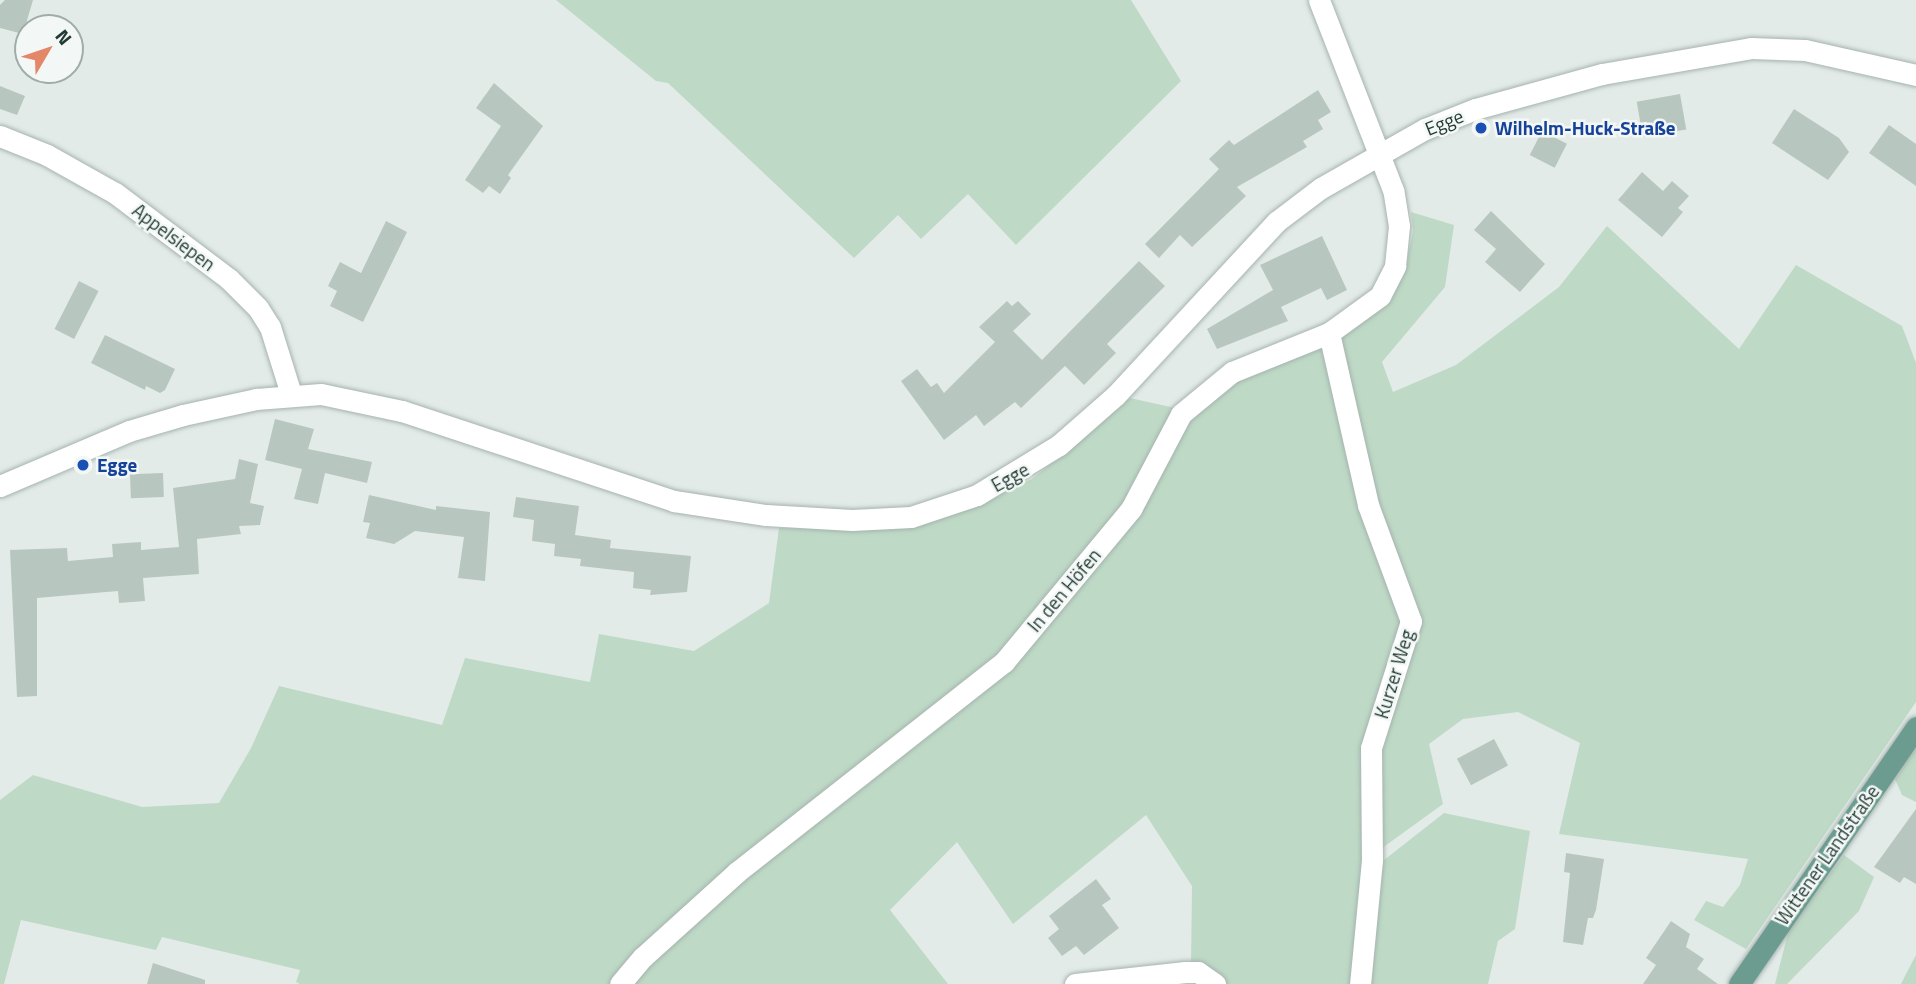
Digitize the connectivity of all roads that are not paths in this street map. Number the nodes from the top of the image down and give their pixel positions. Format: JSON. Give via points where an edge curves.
{"nodes":[{"id":1,"x":1319,"y":0,"type":"edge"},
{"id":2,"x":1916,"y":75,"type":"edge"},
{"id":3,"x":0,"y":136,"type":"edge"},
{"id":4,"x":1380,"y":152,"type":"junction"},
{"id":5,"x":1329,"y":333,"type":"junction"},
{"id":6,"x":290,"y":394,"type":"junction"},
{"id":7,"x":0,"y":485,"type":"edge"},
{"id":8,"x":1916,"y":727,"type":"edge"},
{"id":9,"x":620,"y":984,"type":"edge"},
{"id":10,"x":1075,"y":984,"type":"edge"},
{"id":11,"x":1215,"y":984,"type":"edge"},
{"id":12,"x":1360,"y":984,"type":"edge"},
{"id":13,"x":1739,"y":984,"type":"edge"}],
"edges":[{"from":1,"to":4,"type":"street"},
{"from":2,"to":4,"type":"street","name":"Egge","via":[[1805,50],[1724,51],[1602,74],[1475,109]]},
{"from":3,"to":6,"type":"street","name":"Appelsiepen","via":[[47,155],[115,193],[229,279],[270,327]]},
{"from":4,"to":5,"type":"street","name":"In den Höfen","via":[[1399,226],[1395,267],[1380,296]]},
{"from":4,"to":6,"type":"street","name":"Egge","via":[[1321,188],[1264,233],[1116,396],[1059,445],[977,495],[911,517],[852,520],[766,515],[674,501],[367,400]]},
{"from":5,"to":9,"type":"street","name":"In den Höfen","via":[[1232,372],[1181,414],[1132,509],[1004,662],[737,872],[643,957]]},
{"from":5,"to":12,"type":"street","name":"Kurzer Weg","via":[[1368,505],[1411,621],[1371,748],[1372,860]]},
{"from":6,"to":7,"type":"street","name":"Egge","via":[[219,406],[140,428]]},
{"from":8,"to":13,"type":"main road","name":"Wittener Landstraße"},
{"from":10,"to":11,"type":"street","via":[[1198,972]]}]}
